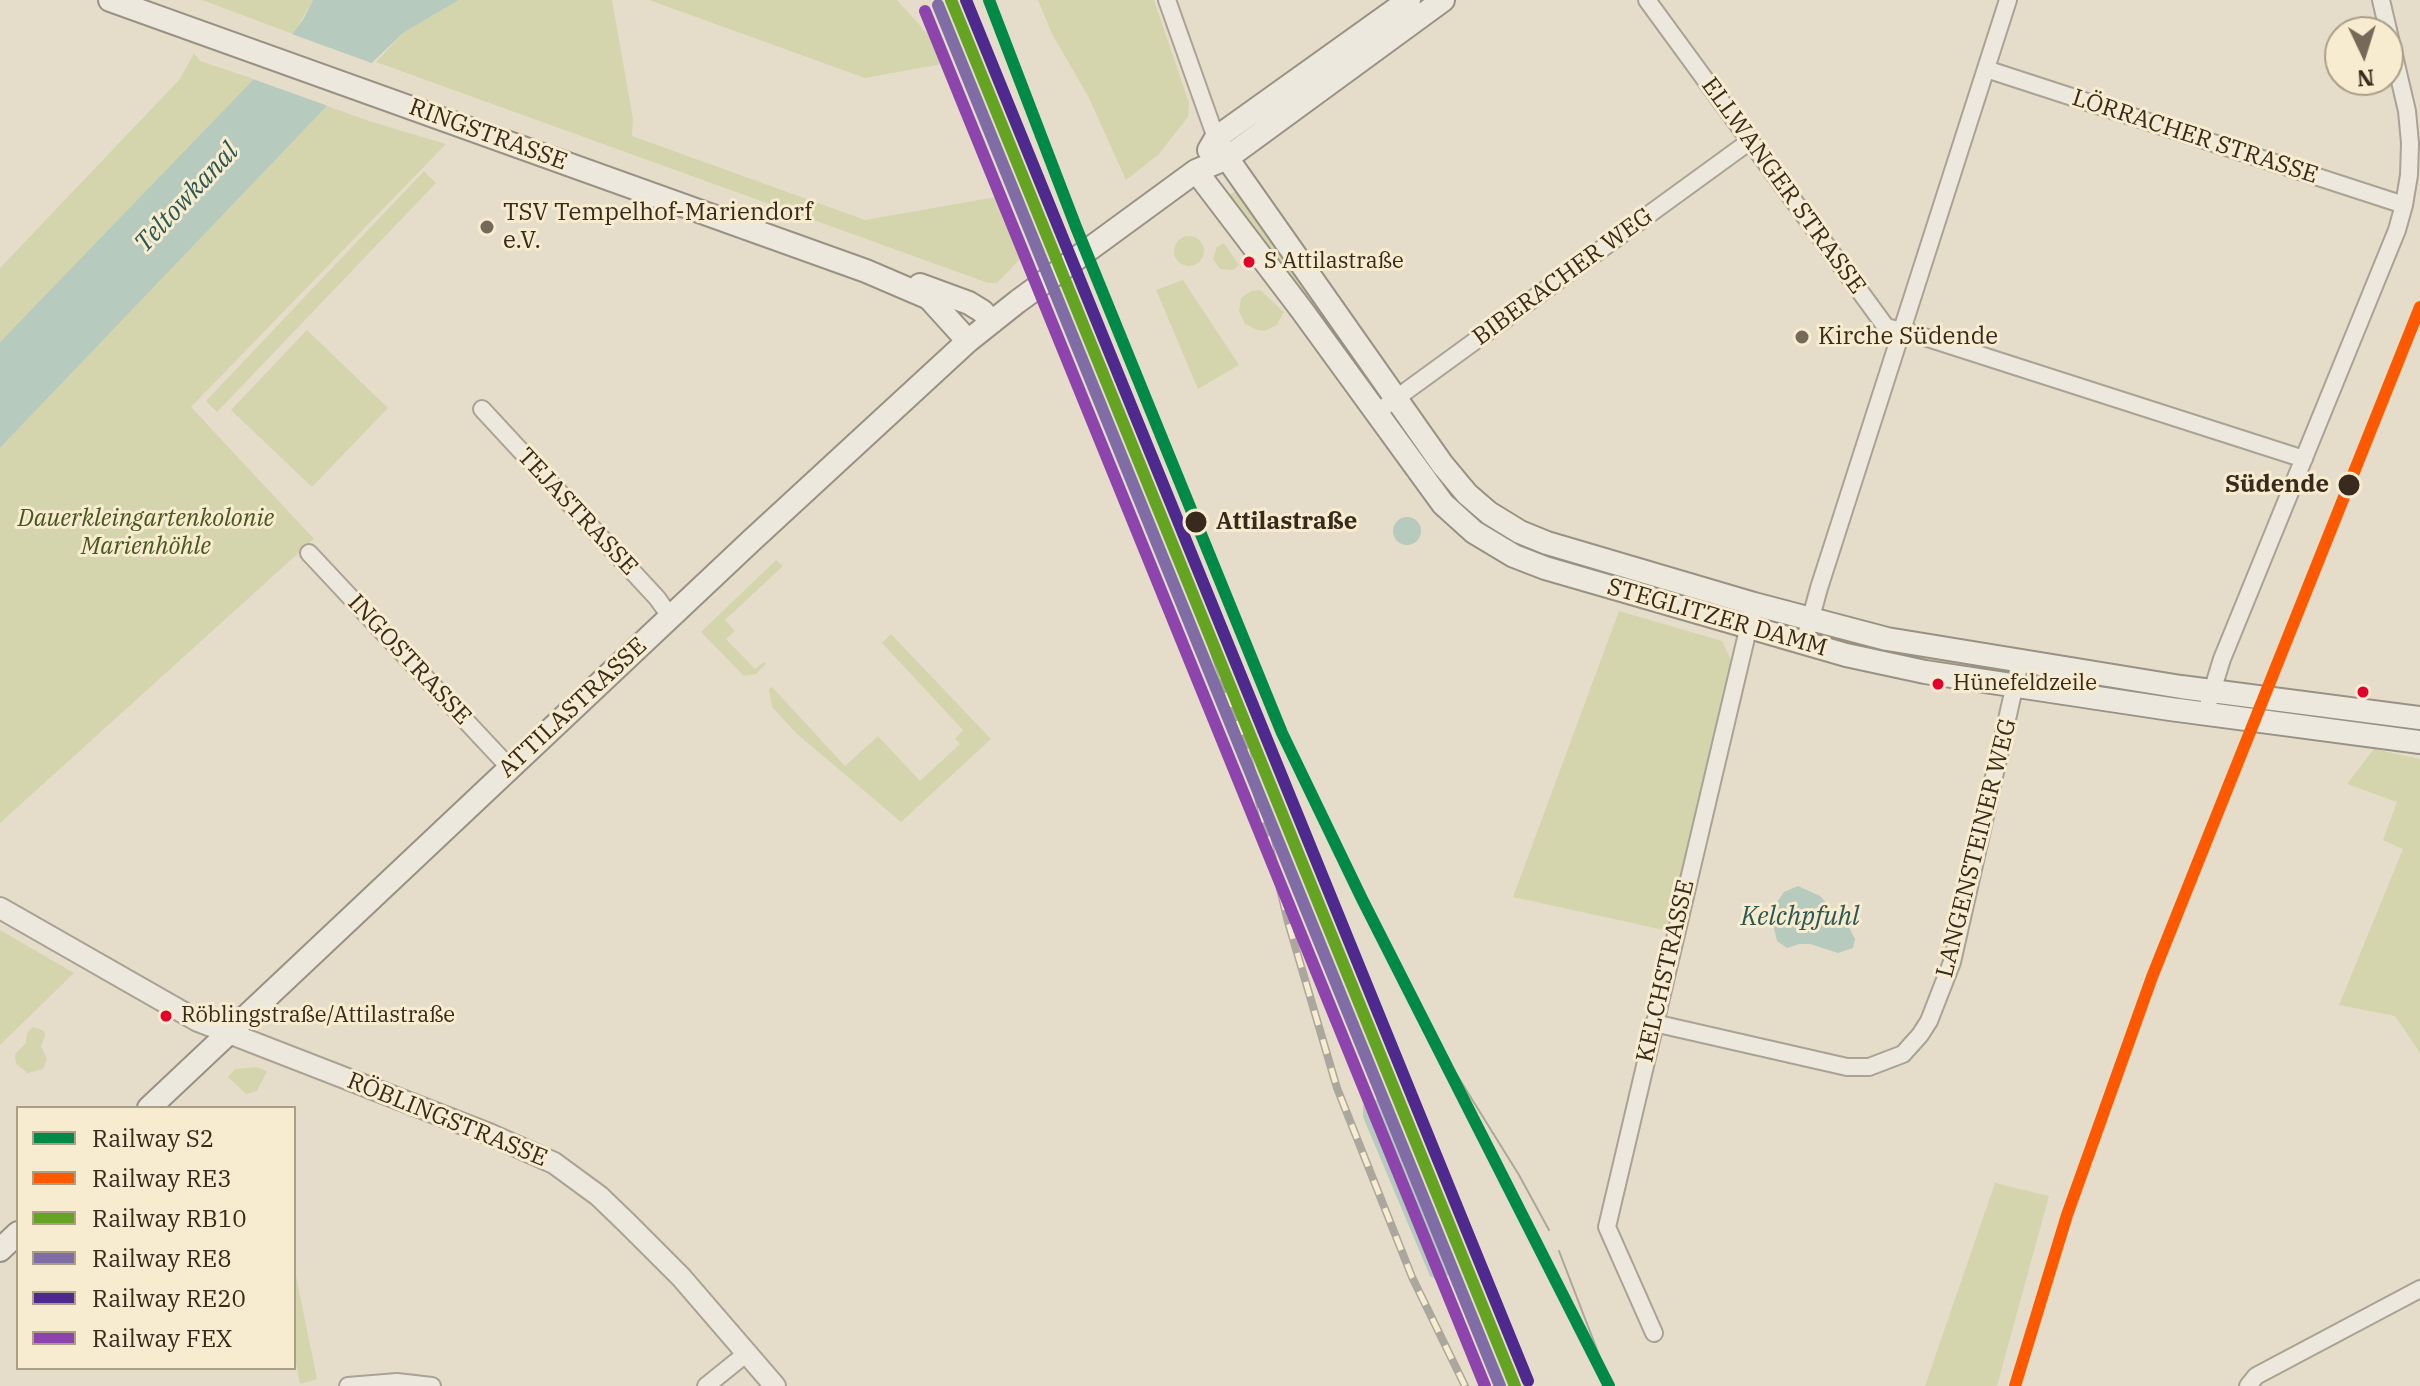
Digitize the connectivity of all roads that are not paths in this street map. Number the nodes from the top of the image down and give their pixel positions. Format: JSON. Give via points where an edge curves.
{"nodes":[{"id":1,"x":110,"y":0,"type":"edge"},
{"id":2,"x":1167,"y":0,"type":"edge"},
{"id":3,"x":1409,"y":0,"type":"edge"},
{"id":4,"x":1443,"y":0,"type":"edge"},
{"id":5,"x":1647,"y":0,"type":"edge"},
{"id":6,"x":2008,"y":0,"type":"edge"},
{"id":7,"x":2381,"y":0,"type":"edge"},
{"id":8,"x":1986,"y":69,"type":"junction"},
{"id":9,"x":1750,"y":141,"type":"junction"},
{"id":10,"x":1221,"y":148,"type":"junction"},
{"id":11,"x":1196,"y":171,"type":"junction"},
{"id":12,"x":2404,"y":205,"type":"junction"},
{"id":13,"x":866,"y":271,"type":"junction"},
{"id":14,"x":992,"y":322,"type":"junction"},
{"id":15,"x":1902,"y":331,"type":"junction"},
{"id":16,"x":968,"y":341,"type":"junction"},
{"id":17,"x":1395,"y":399,"type":"junction"},
{"id":18,"x":482,"y":409,"type":"dead end"},
{"id":19,"x":1376,"y":413,"type":"junction"},
{"id":20,"x":2304,"y":459,"type":"junction"},
{"id":21,"x":309,"y":553,"type":"dead end"},
{"id":22,"x":1754,"y":604,"type":"junction"},
{"id":23,"x":670,"y":616,"type":"junction"},
{"id":24,"x":1810,"y":620,"type":"junction"},
{"id":25,"x":1747,"y":627,"type":"junction"},
{"id":26,"x":1804,"y":643,"type":"junction"},
{"id":27,"x":2020,"y":662,"type":"junction"},
{"id":28,"x":2016,"y":686,"type":"junction"},
{"id":29,"x":2219,"y":692,"type":"junction"},
{"id":30,"x":2208,"y":714,"type":"junction"},
{"id":31,"x":2420,"y":718,"type":"edge"},
{"id":32,"x":2420,"y":742,"type":"edge"},
{"id":33,"x":509,"y":767,"type":"junction"},
{"id":34,"x":0,"y":908,"type":"edge"},
{"id":35,"x":1654,"y":1023,"type":"junction"},
{"id":36,"x":226,"y":1033,"type":"junction"},
{"id":37,"x":151,"y":1106,"type":"edge"},
{"id":38,"x":16,"y":1235,"type":"edge"},
{"id":39,"x":0,"y":1250,"type":"edge"},
{"id":40,"x":2420,"y":1289,"type":"edge"},
{"id":41,"x":1654,"y":1333,"type":"dead end"},
{"id":42,"x":747,"y":1353,"type":"junction"},
{"id":43,"x":348,"y":1386,"type":"edge"},
{"id":44,"x":432,"y":1386,"type":"edge"},
{"id":45,"x":706,"y":1386,"type":"edge"},
{"id":46,"x":775,"y":1386,"type":"edge"},
{"id":47,"x":2248,"y":1386,"type":"edge"}],
"edges":[{"from":1,"to":13,"type":"main road","name":"RINGSTRASSE"},
{"from":2,"to":10,"type":"street"},
{"from":3,"to":10,"type":"main road","name":"ATTILASTRASSE"},
{"from":4,"to":10,"type":"main road","name":"ATTILASTRASSE"},
{"from":5,"to":9,"type":"street","name":"ELLWANGER STRASSE"},
{"from":6,"to":8,"type":"street"},
{"from":7,"to":12,"type":"street","via":[[2407,111],[2409,175]]},
{"from":8,"to":12,"type":"street","name":"LÖRRACHER STRASSE"},
{"from":8,"to":15,"type":"street"},
{"from":9,"to":15,"type":"street","name":"ELLWANGER STRASSE","via":[[1886,327]]},
{"from":9,"to":17,"type":"street","name":"BIBERACHER WEG"},
{"from":10,"to":11,"type":"main road","name":"ATTILASTRASSE"},
{"from":10,"to":17,"type":"main road","name":"STEGLITZER DAMM"},
{"from":11,"to":14,"type":"main road","name":"ATTILASTRASSE"},
{"from":11,"to":19,"type":"main road","name":"STEGLITZER DAMM"},
{"from":12,"to":20,"type":"street"},
{"from":13,"to":14,"type":"main road","name":"RINGSTRASSE","via":[[969,303]]},
{"from":13,"to":16,"type":"main road","name":"RINGSTRASSE","via":[[929,298]]},
{"from":14,"to":16,"type":"main road","name":"ATTILASTRASSE"},
{"from":15,"to":20,"type":"street","name":"ELLWANGER STRASSE"},
{"from":15,"to":24,"type":"street"},
{"from":16,"to":23,"type":"main road","name":"ATTILASTRASSE"},
{"from":17,"to":19,"type":"street","name":"BIBERACHER WEG"},
{"from":17,"to":22,"type":"main road","name":"STEGLITZER DAMM","via":[[1467,494],[1520,532]]},
{"from":18,"to":23,"type":"street","name":"TEJASTRASSE"},
{"from":19,"to":25,"type":"main road","name":"STEGLITZER DAMM","via":[[1443,504],[1502,550],[1545,568]]},
{"from":20,"to":29,"type":"street","via":[[2222,659]]},
{"from":21,"to":33,"type":"street","name":"INGOSTRASSE"},
{"from":22,"to":24,"type":"main road","name":"STEGLITZER DAMM"},
{"from":22,"to":25,"type":"street","name":"KELCHSTRASSE"},
{"from":23,"to":33,"type":"main road","name":"ATTILASTRASSE"},
{"from":24,"to":26,"type":"street"},
{"from":24,"to":27,"type":"main road","name":"STEGLITZER DAMM"},
{"from":25,"to":26,"type":"main road","name":"STEGLITZER DAMM"},
{"from":25,"to":35,"type":"street","name":"KELCHSTRASSE"},
{"from":26,"to":28,"type":"main road","name":"STEGLITZER DAMM","via":[[1925,672]]},
{"from":27,"to":28,"type":"street","name":"LANGENSTEINER WEG"},
{"from":27,"to":29,"type":"main road","name":"STEGLITZER DAMM"},
{"from":28,"to":30,"type":"main road","name":"STEGLITZER DAMM"},
{"from":28,"to":35,"type":"street","name":"LANGENSTEINER WEG","via":[[1952,962],[1929,1021],[1903,1054],[1869,1067],[1847,1067]]},
{"from":29,"to":30,"type":"street"},
{"from":29,"to":31,"type":"main road","name":"STEGLITZER DAMM"},
{"from":30,"to":32,"type":"main road","name":"STEGLITZER DAMM"},
{"from":33,"to":36,"type":"main road","name":"ATTILASTRASSE"},
{"from":34,"to":36,"type":"street","name":"RÖBLINGSTRASSE"},
{"from":35,"to":41,"type":"street","name":"KELCHSTRASSE","via":[[1607,1227]]},
{"from":36,"to":37,"type":"main road","name":"ATTILASTRASSE"},
{"from":36,"to":42,"type":"street","name":"RÖBLINGSTRASSE","via":[[554,1163],[627,1223]]},
{"from":38,"to":39,"type":"main road"},
{"from":40,"to":47,"type":"street","via":[[2256,1376]]},
{"from":42,"to":45,"type":"street"},
{"from":42,"to":46,"type":"street","name":"RÖBLINGSTRASSE"},
{"from":43,"to":44,"type":"street"}]}
